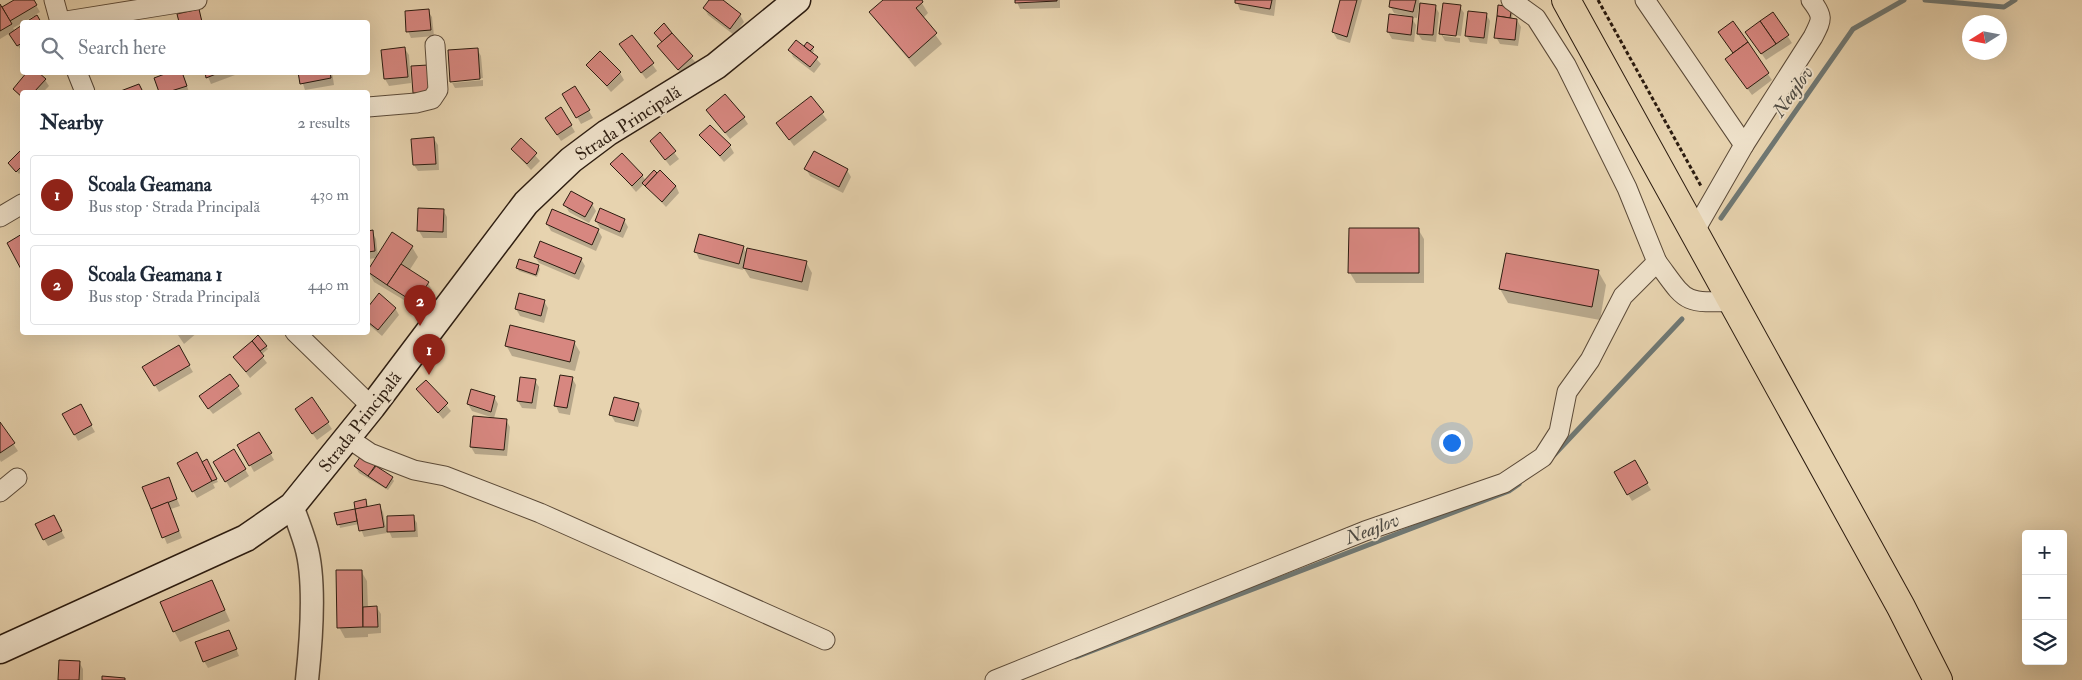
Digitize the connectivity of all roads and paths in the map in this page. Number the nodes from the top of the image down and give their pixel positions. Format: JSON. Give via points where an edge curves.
{"nodes":[{"id":1,"x":54,"y":0,"type":"edge"},
{"id":2,"x":197,"y":0,"type":"edge"},
{"id":3,"x":797,"y":0,"type":"edge"},
{"id":4,"x":1511,"y":0,"type":"edge"},
{"id":5,"x":1566,"y":0,"type":"edge"},
{"id":6,"x":1598,"y":0,"type":"edge"},
{"id":7,"x":1645,"y":0,"type":"edge"},
{"id":8,"x":1812,"y":0,"type":"edge"},
{"id":9,"x":59,"y":20,"type":"edge"},
{"id":10,"x":72,"y":20,"type":"edge"},
{"id":11,"x":435,"y":45,"type":"dead end"},
{"id":12,"x":78,"y":75,"type":"edge"},
{"id":13,"x":84,"y":90,"type":"edge"},
{"id":14,"x":370,"y":107,"type":"edge"},
{"id":15,"x":1744,"y":145,"type":"junction"},
{"id":16,"x":1710,"y":204,"type":"junction"},
{"id":17,"x":20,"y":205,"type":"edge"},
{"id":18,"x":0,"y":217,"type":"edge"},
{"id":19,"x":1694,"y":232,"type":"junction"},
{"id":20,"x":1657,"y":262,"type":"junction"},
{"id":21,"x":1732,"y":301,"type":"junction"},
{"id":22,"x":298,"y":335,"type":"edge"},
{"id":23,"x":372,"y":407,"type":"junction"},
{"id":24,"x":348,"y":438,"type":"junction"},
{"id":25,"x":17,"y":478,"type":"dead end"},
{"id":26,"x":0,"y":492,"type":"edge"},
{"id":27,"x":292,"y":506,"type":"junction"},
{"id":28,"x":825,"y":640,"type":"dead end"},
{"id":29,"x":0,"y":650,"type":"edge"},
{"id":30,"x":307,"y":680,"type":"edge"},
{"id":31,"x":994,"y":680,"type":"edge"},
{"id":32,"x":1938,"y":680,"type":"edge"}],
"edges":[{"from":1,"to":9,"type":"street"},
{"from":2,"to":10,"type":"street"},
{"from":3,"to":23,"type":"main road","name":"Strada Principală","via":[[716,66],[607,133],[571,160],[526,203]]},
{"from":4,"to":20,"type":"street","via":[[1536,18],[1566,65],[1627,188]]},
{"from":5,"to":19,"type":"main road"},
{"from":6,"to":16,"type":"path"},
{"from":7,"to":15,"type":"street"},
{"from":8,"to":15,"type":"street","via":[[1821,13],[1821,22]]},
{"from":11,"to":14,"type":"street","via":[[438,90],[432,99],[416,104]]},
{"from":12,"to":13,"type":"street"},
{"from":15,"to":16,"type":"street"},
{"from":16,"to":19,"type":"street"},
{"from":17,"to":18,"type":"street"},
{"from":19,"to":21,"type":"main road"},
{"from":20,"to":21,"type":"street","via":[[1683,296],[1700,303]]},
{"from":20,"to":31,"type":"street","via":[[1623,296],[1590,360],[1567,392],[1559,432],[1542,458],[1504,483],[1365,531]]},
{"from":21,"to":32,"type":"main road"},
{"from":22,"to":23,"type":"street"},
{"from":23,"to":24,"type":"main road","name":"Strada Principală"},
{"from":24,"to":27,"type":"main road","name":"Strada Principală"},
{"from":24,"to":28,"type":"street","via":[[370,453],[414,470],[445,476],[540,513]]},
{"from":25,"to":26,"type":"street"},
{"from":27,"to":29,"type":"main road","name":"Strada Principală","via":[[246,538]]},
{"from":27,"to":30,"type":"street","via":[[307,547],[311,584]]}]}
